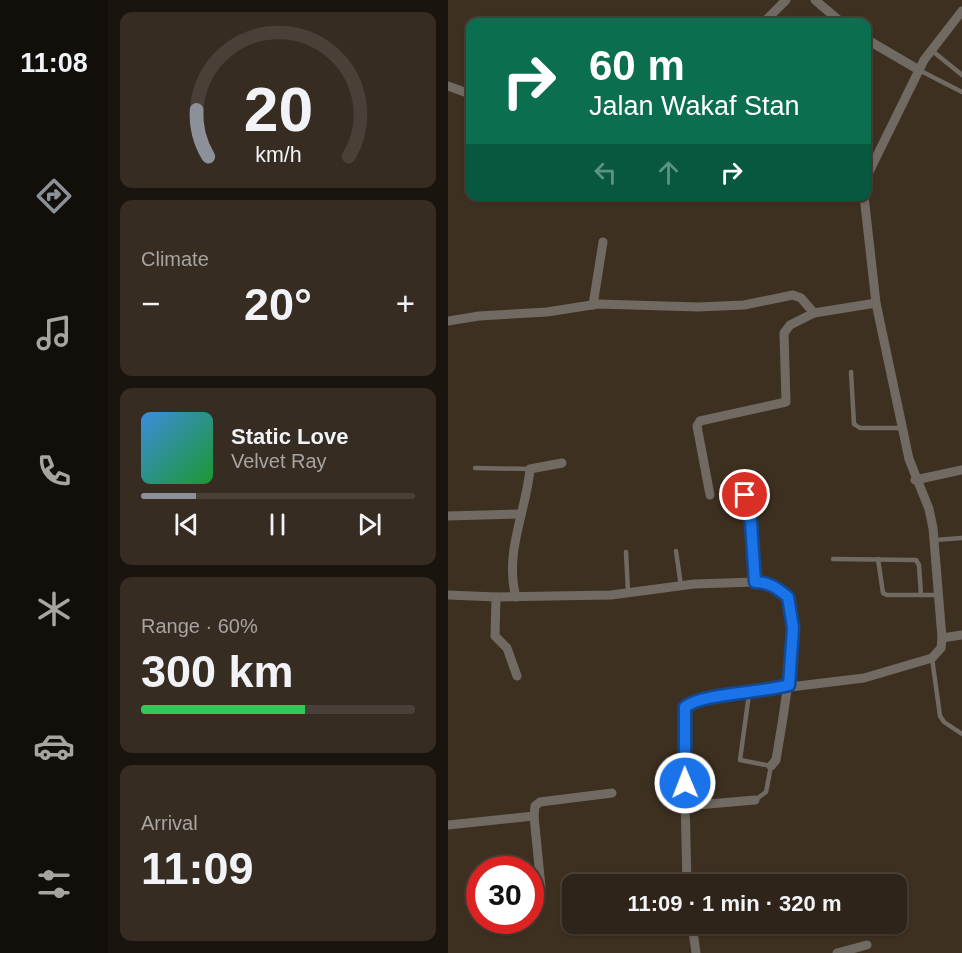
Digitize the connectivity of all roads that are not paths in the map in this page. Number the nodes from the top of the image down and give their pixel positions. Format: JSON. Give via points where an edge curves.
{"nodes":[{"id":1,"x":786,"y":0,"type":"edge"},
{"id":2,"x":815,"y":0,"type":"edge"},
{"id":3,"x":961,"y":11,"type":"edge"},
{"id":4,"x":768,"y":18,"type":"edge"},
{"id":5,"x":836,"y":18,"type":"edge"},
{"id":6,"x":871,"y":42,"type":"edge"},
{"id":7,"x":930,"y":49,"type":"junction"},
{"id":8,"x":919,"y":70,"type":"junction"},
{"id":9,"x":961,"y":75,"type":"edge"},
{"id":10,"x":448,"y":86,"type":"edge"},
{"id":11,"x":961,"y":92,"type":"edge"},
{"id":12,"x":466,"y":93,"type":"edge"},
{"id":13,"x":871,"y":168,"type":"edge"},
{"id":14,"x":865,"y":201,"type":"edge"},
{"id":15,"x":603,"y":242,"type":"dead end"},
{"id":16,"x":876,"y":303,"type":"junction"},
{"id":17,"x":593,"y":305,"type":"junction"},
{"id":18,"x":814,"y":313,"type":"junction"},
{"id":19,"x":448,"y":321,"type":"edge"},
{"id":20,"x":851,"y":372,"type":"dead end"},
{"id":21,"x":902,"y":428,"type":"junction"},
{"id":22,"x":562,"y":464,"type":"dead end"},
{"id":23,"x":475,"y":468,"type":"dead end"},
{"id":24,"x":530,"y":469,"type":"junction"},
{"id":25,"x":961,"y":470,"type":"edge"},
{"id":26,"x":915,"y":480,"type":"junction"},
{"id":27,"x":710,"y":495,"type":"dead end"},
{"id":28,"x":745,"y":495,"type":"dead end"},
{"id":29,"x":521,"y":514,"type":"junction"},
{"id":30,"x":448,"y":516,"type":"edge"},
{"id":31,"x":961,"y":538,"type":"edge"},
{"id":32,"x":935,"y":540,"type":"junction"},
{"id":33,"x":676,"y":551,"type":"dead end"},
{"id":34,"x":626,"y":552,"type":"dead end"},
{"id":35,"x":833,"y":559,"type":"dead end"},
{"id":36,"x":878,"y":559,"type":"junction"},
{"id":37,"x":755,"y":582,"type":"junction"},
{"id":38,"x":681,"y":586,"type":"junction"},
{"id":39,"x":628,"y":592,"type":"junction"},
{"id":40,"x":448,"y":595,"type":"edge"},
{"id":41,"x":920,"y":595,"type":"junction"},
{"id":42,"x":938,"y":595,"type":"junction"},
{"id":43,"x":496,"y":597,"type":"junction"},
{"id":44,"x":516,"y":597,"type":"junction"},
{"id":45,"x":961,"y":635,"type":"edge"},
{"id":46,"x":942,"y":638,"type":"junction"},
{"id":47,"x":932,"y":658,"type":"junction"},
{"id":48,"x":517,"y":676,"type":"dead end"},
{"id":49,"x":789,"y":685,"type":"junction"},
{"id":50,"x":749,"y":694,"type":"junction"},
{"id":51,"x":961,"y":734,"type":"edge"},
{"id":52,"x":771,"y":766,"type":"junction"},
{"id":53,"x":612,"y":793,"type":"dead end"},
{"id":54,"x":756,"y":800,"type":"joint"},
{"id":55,"x":685,"y":806,"type":"junction"},
{"id":56,"x":535,"y":816,"type":"junction"},
{"id":57,"x":448,"y":825,"type":"edge"},
{"id":58,"x":538,"y":856,"type":"edge"},
{"id":59,"x":687,"y":874,"type":"edge"},
{"id":60,"x":693,"y":934,"type":"edge"},
{"id":61,"x":867,"y":945,"type":"dead end"},
{"id":62,"x":696,"y":953,"type":"edge"},
{"id":63,"x":836,"y":953,"type":"edge"}],
"edges":[{"from":1,"to":4,"type":"street"},
{"from":2,"to":5,"type":"street"},
{"from":3,"to":7,"type":"street"},
{"from":6,"to":8,"type":"street"},
{"from":7,"to":8,"type":"street"},
{"from":7,"to":9,"type":"lane"},
{"from":8,"to":11,"type":"lane"},
{"from":8,"to":13,"type":"street"},
{"from":10,"to":12,"type":"street"},
{"from":14,"to":16,"type":"street"},
{"from":15,"to":17,"type":"street"},
{"from":16,"to":18,"type":"street"},
{"from":16,"to":21,"type":"street"},
{"from":17,"to":18,"type":"street","via":[[744,305],[793,295]]},
{"from":17,"to":19,"type":"street"},
{"from":18,"to":27,"type":"street","via":[[784,333],[786,402],[700,421],[697,426]]},
{"from":20,"to":21,"type":"lane","via":[[854,424],[860,428]]},
{"from":21,"to":26,"type":"street"},
{"from":22,"to":24,"type":"street"},
{"from":23,"to":24,"type":"lane"},
{"from":24,"to":29,"type":"street"},
{"from":25,"to":26,"type":"street"},
{"from":26,"to":32,"type":"street","via":[[929,509]]},
{"from":28,"to":37,"type":"street"},
{"from":29,"to":30,"type":"street"},
{"from":29,"to":44,"type":"street","via":[[511,578]]},
{"from":31,"to":32,"type":"lane"},
{"from":32,"to":42,"type":"street"},
{"from":33,"to":38,"type":"lane"},
{"from":34,"to":39,"type":"lane"},
{"from":35,"to":36,"type":"lane"},
{"from":36,"to":41,"type":"lane","via":[[883,593]]},
{"from":36,"to":41,"type":"lane","via":[[916,560]]},
{"from":37,"to":38,"type":"street"},
{"from":37,"to":49,"type":"street","via":[[777,587],[788,597],[793,628]]},
{"from":38,"to":39,"type":"street"},
{"from":39,"to":44,"type":"street"},
{"from":40,"to":43,"type":"street"},
{"from":41,"to":42,"type":"lane"},
{"from":42,"to":46,"type":"street"},
{"from":43,"to":44,"type":"street"},
{"from":43,"to":48,"type":"street","via":[[495,636],[507,648]]},
{"from":45,"to":46,"type":"street"},
{"from":46,"to":47,"type":"street","via":[[941,648]]},
{"from":47,"to":49,"type":"street","via":[[864,678]]},
{"from":47,"to":51,"type":"lane","via":[[940,716]]},
{"from":49,"to":50,"type":"street"},
{"from":49,"to":52,"type":"street","via":[[776,760]]},
{"from":50,"to":52,"type":"lane","via":[[740,759]]},
{"from":50,"to":55,"type":"street","via":[[699,698],[685,707]]},
{"from":52,"to":54,"type":"lane","via":[[766,792]]},
{"from":53,"to":56,"type":"street","via":[[538,803]]},
{"from":54,"to":55,"type":"street"},
{"from":55,"to":59,"type":"street"},
{"from":56,"to":57,"type":"street"},
{"from":56,"to":58,"type":"street"},
{"from":60,"to":62,"type":"street"},
{"from":61,"to":63,"type":"street"}]}
